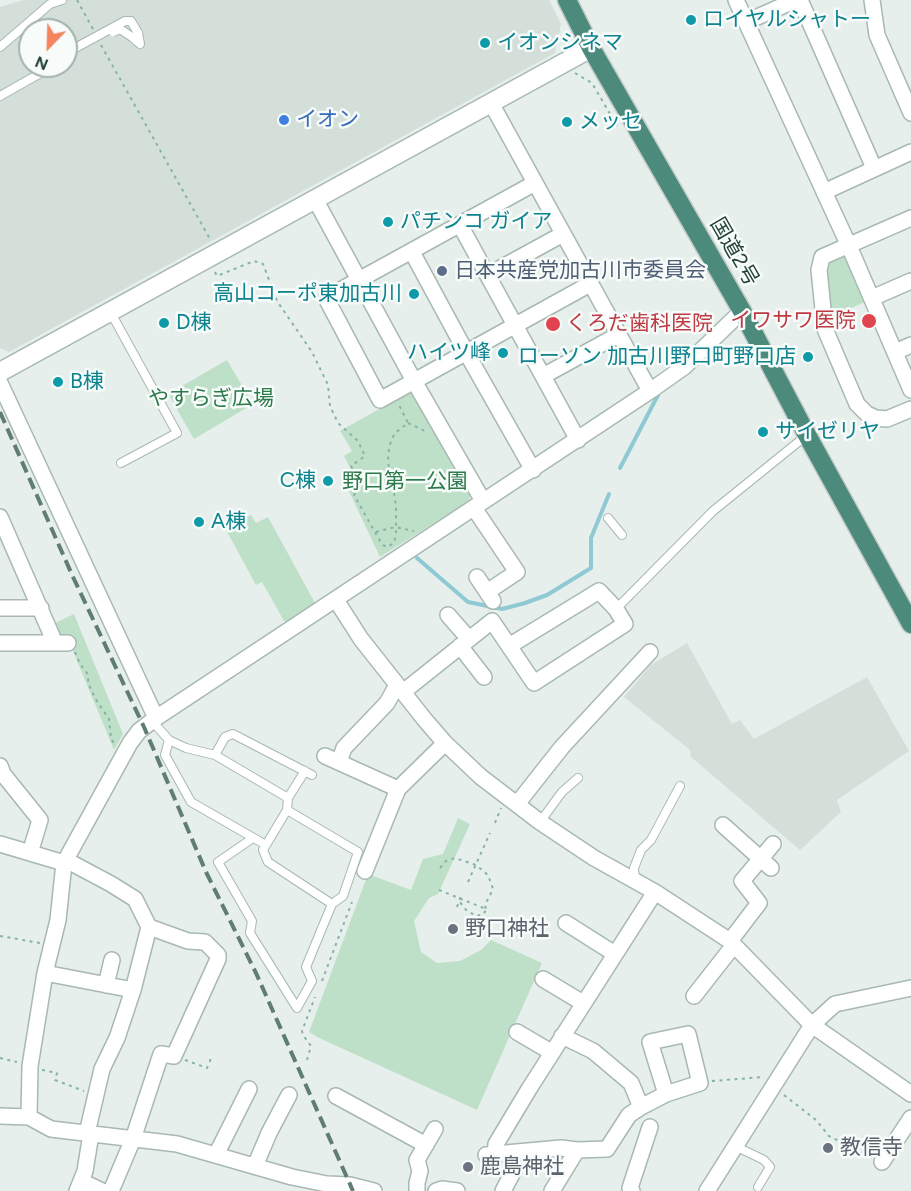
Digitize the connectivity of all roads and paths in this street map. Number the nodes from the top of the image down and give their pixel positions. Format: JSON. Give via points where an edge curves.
{"nodes":[{"id":1,"x":62,"y":0,"type":"edge"},
{"id":2,"x":77,"y":0,"type":"edge"},
{"id":3,"x":567,"y":0,"type":"edge"},
{"id":4,"x":736,"y":0,"type":"edge"},
{"id":5,"x":798,"y":0,"type":"edge"},
{"id":6,"x":872,"y":0,"type":"edge"},
{"id":7,"x":746,"y":22,"type":"junction"},
{"id":8,"x":94,"y":33,"type":"dead end"},
{"id":9,"x":100,"y":43,"type":"dead end"},
{"id":10,"x":78,"y":46,"type":"edge"},
{"id":11,"x":0,"y":47,"type":"edge"},
{"id":12,"x":591,"y":48,"type":"junction"},
{"id":13,"x":78,"y":52,"type":"edge"},
{"id":14,"x":567,"y":74,"type":"dead end"},
{"id":15,"x":22,"y":78,"type":"edge"},
{"id":16,"x":32,"y":78,"type":"edge"},
{"id":17,"x":0,"y":90,"type":"edge"},
{"id":18,"x":0,"y":96,"type":"edge"},
{"id":19,"x":491,"y":103,"type":"junction"},
{"id":20,"x":911,"y":113,"type":"edge"},
{"id":21,"x":621,"y":132,"type":"dead end"},
{"id":22,"x":911,"y":152,"type":"edge"},
{"id":23,"x":874,"y":168,"type":"junction"},
{"id":24,"x":535,"y":183,"type":"junction"},
{"id":25,"x":824,"y":192,"type":"junction"},
{"id":26,"x":315,"y":199,"type":"junction"},
{"id":27,"x":911,"y":218,"type":"edge"},
{"id":28,"x":460,"y":225,"type":"junction"},
{"id":29,"x":563,"y":234,"type":"junction"},
{"id":30,"x":213,"y":244,"type":"dead end"},
{"id":31,"x":849,"y":246,"type":"junction"},
{"id":32,"x":412,"y":252,"type":"junction"},
{"id":33,"x":212,"y":268,"type":"dead end"},
{"id":34,"x":488,"y":275,"type":"junction"},
{"id":35,"x":358,"y":280,"type":"junction"},
{"id":36,"x":911,"y":281,"type":"edge"},
{"id":37,"x":590,"y":284,"type":"junction"},
{"id":38,"x":872,"y":298,"type":"junction"},
{"id":39,"x":111,"y":311,"type":"junction"},
{"id":40,"x":742,"y":311,"type":"junction"},
{"id":41,"x":515,"y":325,"type":"junction"},
{"id":42,"x":618,"y":335,"type":"junction"},
{"id":43,"x":911,"y":345,"type":"edge"},
{"id":44,"x":466,"y":352,"type":"junction"},
{"id":45,"x":894,"y":352,"type":"junction"},
{"id":46,"x":0,"y":372,"type":"edge"},
{"id":47,"x":543,"y":376,"type":"junction"},
{"id":48,"x":414,"y":381,"type":"junction"},
{"id":49,"x":0,"y":382,"type":"edge"},
{"id":50,"x":911,"y":390,"type":"edge"},
{"id":51,"x":650,"y":391,"type":"junction"},
{"id":52,"x":393,"y":393,"type":"junction"},
{"id":53,"x":911,"y":408,"type":"edge"},
{"id":54,"x":408,"y":423,"type":"junction"},
{"id":55,"x":440,"y":426,"type":"junction"},
{"id":56,"x":807,"y":435,"type":"junction"},
{"id":57,"x":578,"y":440,"type":"junction"},
{"id":58,"x":122,"y":463,"type":"dead end"},
{"id":59,"x":533,"y":470,"type":"junction"},
{"id":60,"x":479,"y":504,"type":"junction"},
{"id":61,"x":0,"y":517,"type":"edge"},
{"id":62,"x":608,"y":518,"type":"dead end"},
{"id":63,"x":395,"y":527,"type":"junction"},
{"id":64,"x":376,"y":532,"type":"junction"},
{"id":65,"x":622,"y":535,"type":"dead end"},
{"id":66,"x":418,"y":536,"type":"dead end"},
{"id":67,"x":477,"y":577,"type":"dead end"},
{"id":68,"x":336,"y":600,"type":"junction"},
{"id":69,"x":906,"y":604,"type":"edge"},
{"id":70,"x":0,"y":608,"type":"edge"},
{"id":71,"x":41,"y":608,"type":"junction"},
{"id":72,"x":616,"y":609,"type":"junction"},
{"id":73,"x":448,"y":615,"type":"dead end"},
{"id":74,"x":911,"y":624,"type":"edge"},
{"id":75,"x":59,"y":640,"type":"junction"},
{"id":76,"x":465,"y":642,"type":"junction"},
{"id":77,"x":0,"y":643,"type":"edge"},
{"id":78,"x":509,"y":646,"type":"junction"},
{"id":79,"x":650,"y":652,"type":"dead end"},
{"id":80,"x":484,"y":677,"type":"dead end"},
{"id":81,"x":400,"y":688,"type":"junction"},
{"id":82,"x":154,"y":720,"type":"junction"},
{"id":83,"x":169,"y":740,"type":"junction"},
{"id":84,"x":445,"y":743,"type":"junction"},
{"id":85,"x":119,"y":747,"type":"dead end"},
{"id":86,"x":215,"y":755,"type":"junction"},
{"id":87,"x":0,"y":766,"type":"edge"},
{"id":88,"x":578,"y":778,"type":"dead end"},
{"id":89,"x":680,"y":786,"type":"dead end"},
{"id":90,"x":398,"y":789,"type":"junction"},
{"id":91,"x":288,"y":798,"type":"junction"},
{"id":92,"x":510,"y":803,"type":"junction"},
{"id":93,"x":287,"y":810,"type":"junction"},
{"id":94,"x":540,"y":822,"type":"junction"},
{"id":95,"x":495,"y":823,"type":"dead end"},
{"id":96,"x":723,"y":825,"type":"dead end"},
{"id":97,"x":490,"y":833,"type":"dead end"},
{"id":98,"x":253,"y":838,"type":"junction"},
{"id":99,"x":0,"y":844,"type":"edge"},
{"id":100,"x":773,"y":844,"type":"dead end"},
{"id":101,"x":266,"y":845,"type":"junction"},
{"id":102,"x":30,"y":853,"type":"junction"},
{"id":103,"x":65,"y":861,"type":"junction"},
{"id":104,"x":766,"y":864,"type":"junction"},
{"id":105,"x":476,"y":865,"type":"junction"},
{"id":106,"x":440,"y":868,"type":"dead end"},
{"id":107,"x":365,"y":871,"type":"dead end"},
{"id":108,"x":635,"y":881,"type":"junction"},
{"id":109,"x":468,"y":882,"type":"dead end"},
{"id":110,"x":440,"y":890,"type":"dead end"},
{"id":111,"x":655,"y":892,"type":"junction"},
{"id":112,"x":354,"y":897,"type":"dead end"},
{"id":113,"x":460,"y":899,"type":"junction"},
{"id":114,"x":332,"y":904,"type":"junction"},
{"id":115,"x":457,"y":907,"type":"dead end"},
{"id":116,"x":486,"y":909,"type":"junction"},
{"id":117,"x":566,"y":923,"type":"dead end"},
{"id":118,"x":149,"y":927,"type":"junction"},
{"id":119,"x":0,"y":936,"type":"edge"},
{"id":120,"x":732,"y":943,"type":"junction"},
{"id":121,"x":51,"y":946,"type":"junction"},
{"id":122,"x":615,"y":954,"type":"junction"},
{"id":123,"x":112,"y":960,"type":"dead end"},
{"id":124,"x":45,"y":973,"type":"junction"},
{"id":125,"x":543,"y":979,"type":"dead end"},
{"id":126,"x":106,"y":985,"type":"junction"},
{"id":127,"x":319,"y":987,"type":"dead end"},
{"id":128,"x":911,"y":988,"type":"edge"},
{"id":129,"x":133,"y":990,"type":"junction"},
{"id":130,"x":694,"y":996,"type":"dead end"},
{"id":131,"x":315,"y":998,"type":"dead end"},
{"id":132,"x":583,"y":1003,"type":"junction"},
{"id":133,"x":812,"y":1025,"type":"junction"},
{"id":134,"x":518,"y":1032,"type":"dead end"},
{"id":135,"x":562,"y":1036,"type":"junction"},
{"id":136,"x":551,"y":1053,"type":"junction"},
{"id":137,"x":174,"y":1056,"type":"junction"},
{"id":138,"x":213,"y":1056,"type":"dead end"},
{"id":139,"x":0,"y":1058,"type":"edge"},
{"id":140,"x":307,"y":1060,"type":"dead end"},
{"id":141,"x":30,"y":1067,"type":"junction"},
{"id":142,"x":700,"y":1083,"type":"junction"},
{"id":143,"x":775,"y":1083,"type":"junction"},
{"id":144,"x":249,"y":1089,"type":"dead end"},
{"id":145,"x":96,"y":1093,"type":"junction"},
{"id":146,"x":666,"y":1094,"type":"junction"},
{"id":147,"x":911,"y":1094,"type":"edge"},
{"id":148,"x":290,"y":1095,"type":"dead end"},
{"id":149,"x":336,"y":1096,"type":"dead end"},
{"id":150,"x":641,"y":1107,"type":"junction"},
{"id":151,"x":0,"y":1116,"type":"edge"},
{"id":152,"x":29,"y":1117,"type":"junction"},
{"id":153,"x":911,"y":1118,"type":"edge"},
{"id":154,"x":650,"y":1126,"type":"dead end"},
{"id":155,"x":435,"y":1130,"type":"dead end"},
{"id":156,"x":89,"y":1134,"type":"junction"},
{"id":157,"x":133,"y":1139,"type":"junction"},
{"id":158,"x":426,"y":1145,"type":"junction"},
{"id":159,"x":735,"y":1146,"type":"junction"},
{"id":160,"x":577,"y":1150,"type":"junction"},
{"id":161,"x":216,"y":1155,"type":"junction"},
{"id":162,"x":882,"y":1162,"type":"joint"},
{"id":163,"x":255,"y":1166,"type":"junction"},
{"id":164,"x":512,"y":1174,"type":"dead end"},
{"id":165,"x":289,"y":1184,"type":"edge"},
{"id":166,"x":79,"y":1186,"type":"edge"},
{"id":167,"x":758,"y":1187,"type":"dead end"},
{"id":168,"x":370,"y":1190,"type":"edge"},
{"id":169,"x":102,"y":1191,"type":"edge"},
{"id":170,"x":111,"y":1191,"type":"edge"},
{"id":171,"x":417,"y":1191,"type":"edge"},
{"id":172,"x":436,"y":1191,"type":"edge"},
{"id":173,"x":457,"y":1191,"type":"edge"},
{"id":174,"x":503,"y":1191,"type":"edge"},
{"id":175,"x":552,"y":1191,"type":"edge"},
{"id":176,"x":632,"y":1191,"type":"edge"},
{"id":177,"x":707,"y":1191,"type":"edge"}],
"edges":[{"from":1,"to":11,"type":"lane","via":[[50,4]]},
{"from":2,"to":8,"type":"path"},
{"from":3,"to":12,"type":"highway","name":"国道2号"},
{"from":4,"to":7,"type":"street"},
{"from":5,"to":7,"type":"street"},
{"from":5,"to":23,"type":"street"},
{"from":6,"to":20,"type":"street","via":[[877,35]]},
{"from":7,"to":25,"type":"street"},
{"from":9,"to":30,"type":"path"},
{"from":10,"to":13,"type":"lane","bridge":true,"via":[[125,21],[130,21],[135,35],[120,29]]},
{"from":12,"to":19,"type":"street"},
{"from":12,"to":40,"type":"highway","name":"国道2号"},
{"from":14,"to":21,"type":"path","via":[[575,73],[592,83]]},
{"from":15,"to":17,"type":"lane"},
{"from":16,"to":18,"type":"lane"},
{"from":19,"to":24,"type":"street"},
{"from":19,"to":26,"type":"street"},
{"from":22,"to":23,"type":"street"},
{"from":23,"to":25,"type":"street"},
{"from":24,"to":28,"type":"street"},
{"from":24,"to":29,"type":"street"},
{"from":25,"to":31,"type":"street"},
{"from":26,"to":35,"type":"street"},
{"from":26,"to":39,"type":"street"},
{"from":27,"to":31,"type":"street"},
{"from":28,"to":32,"type":"street"},
{"from":28,"to":34,"type":"street"},
{"from":29,"to":34,"type":"street"},
{"from":29,"to":37,"type":"street"},
{"from":31,"to":38,"type":"street"},
{"from":31,"to":53,"type":"street","via":[[822,257],[819,270],[825,329],[857,404],[867,414],[887,419]]},
{"from":32,"to":35,"type":"street"},
{"from":32,"to":44,"type":"street"},
{"from":33,"to":64,"type":"path","via":[[217,276],[254,261],[263,264],[277,301],[312,352],[328,385],[330,406],[338,423],[358,441],[365,456],[351,465],[359,488],[354,495]]},
{"from":34,"to":41,"type":"street"},
{"from":35,"to":48,"type":"street"},
{"from":35,"to":52,"type":"street","via":[[326,298],[380,400]]},
{"from":36,"to":38,"type":"street"},
{"from":37,"to":41,"type":"street"},
{"from":37,"to":42,"type":"street"},
{"from":38,"to":45,"type":"street"},
{"from":39,"to":46,"type":"street"},
{"from":39,"to":58,"type":"lane","via":[[177,433]]},
{"from":40,"to":51,"type":"street","via":[[684,367]]},
{"from":40,"to":56,"type":"highway","name":"国道2号"},
{"from":41,"to":44,"type":"street"},
{"from":41,"to":47,"type":"street"},
{"from":42,"to":47,"type":"street"},
{"from":42,"to":51,"type":"street"},
{"from":43,"to":45,"type":"street"},
{"from":44,"to":48,"type":"street"},
{"from":44,"to":59,"type":"street"},
{"from":45,"to":50,"type":"street"},
{"from":47,"to":57,"type":"street"},
{"from":48,"to":52,"type":"street"},
{"from":48,"to":55,"type":"street"},
{"from":49,"to":82,"type":"street"},
{"from":51,"to":57,"type":"street"},
{"from":52,"to":54,"type":"path"},
{"from":54,"to":55,"type":"path","via":[[426,432]]},
{"from":54,"to":63,"type":"path","via":[[395,433],[388,454]]},
{"from":55,"to":60,"type":"street"},
{"from":56,"to":69,"type":"highway","name":"国道2号"},
{"from":56,"to":72,"type":"lane","via":[[713,511]]},
{"from":57,"to":59,"type":"street"},
{"from":59,"to":60,"type":"street"},
{"from":60,"to":67,"type":"street","via":[[517,572],[490,597]]},
{"from":60,"to":68,"type":"street"},
{"from":61,"to":71,"type":"street"},
{"from":62,"to":65,"type":"lane"},
{"from":63,"to":64,"type":"path"},
{"from":63,"to":64,"type":"path","via":[[394,543],[387,547]]},
{"from":63,"to":66,"type":"path","via":[[411,529]]},
{"from":68,"to":81,"type":"street"},
{"from":68,"to":82,"type":"street"},
{"from":69,"to":74,"type":"highway","name":"国道2号"},
{"from":70,"to":71,"type":"street"},
{"from":71,"to":75,"type":"street"},
{"from":72,"to":78,"type":"street","via":[[598,591]]},
{"from":72,"to":78,"type":"street","via":[[625,624],[534,683]]},
{"from":73,"to":76,"type":"street"},
{"from":75,"to":77,"type":"street"},
{"from":75,"to":85,"type":"path","via":[[69,634],[87,673],[88,685],[110,719],[112,742]]},
{"from":76,"to":78,"type":"street","via":[[492,621]]},
{"from":76,"to":80,"type":"street"},
{"from":76,"to":81,"type":"street"},
{"from":79,"to":92,"type":"street"},
{"from":81,"to":84,"type":"street"},
{"from":81,"to":90,"type":"street","via":[[332,759]]},
{"from":82,"to":83,"type":"lane"},
{"from":82,"to":103,"type":"street","via":[[130,743]]},
{"from":83,"to":86,"type":"lane"},
{"from":83,"to":98,"type":"lane","via":[[165,755],[191,802]]},
{"from":84,"to":90,"type":"street"},
{"from":84,"to":92,"type":"street"},
{"from":86,"to":91,"type":"lane"},
{"from":86,"to":91,"type":"lane","via":[[225,737],[233,734],[309,773]]},
{"from":87,"to":102,"type":"street","via":[[40,820]]},
{"from":88,"to":94,"type":"lane"},
{"from":89,"to":108,"type":"lane","via":[[651,840],[641,850],[634,868]]},
{"from":90,"to":107,"type":"street"},
{"from":91,"to":93,"type":"lane"},
{"from":92,"to":94,"type":"street"},
{"from":92,"to":95,"type":"path"},
{"from":93,"to":101,"type":"lane"},
{"from":93,"to":114,"type":"lane","via":[[358,852],[344,896]]},
{"from":94,"to":108,"type":"street"},
{"from":96,"to":104,"type":"street"},
{"from":97,"to":105,"type":"path"},
{"from":98,"to":101,"type":"lane"},
{"from":98,"to":114,"type":"lane","via":[[218,862],[252,921],[250,933],[297,1008],[312,981],[306,967]]},
{"from":99,"to":102,"type":"street"},
{"from":100,"to":104,"type":"street"},
{"from":101,"to":114,"type":"lane","via":[[263,850],[268,862]]},
{"from":102,"to":103,"type":"street"},
{"from":103,"to":118,"type":"street","via":[[135,899]]},
{"from":103,"to":121,"type":"street"},
{"from":104,"to":120,"type":"street","via":[[742,881],[759,903]]},
{"from":105,"to":106,"type":"path","via":[[455,858]]},
{"from":105,"to":109,"type":"path"},
{"from":105,"to":116,"type":"path","via":[[488,875],[493,889]]},
{"from":108,"to":111,"type":"street"},
{"from":110,"to":113,"type":"path"},
{"from":111,"to":120,"type":"street"},
{"from":111,"to":122,"type":"street"},
{"from":112,"to":127,"type":"path"},
{"from":113,"to":115,"type":"path"},
{"from":113,"to":116,"type":"path"},
{"from":113,"to":116,"type":"path","via":[[466,911],[477,916]]},
{"from":117,"to":122,"type":"street"},
{"from":118,"to":129,"type":"street"},
{"from":118,"to":137,"type":"street","via":[[188,941],[205,942],[218,955]]},
{"from":119,"to":121,"type":"path"},
{"from":120,"to":130,"type":"street"},
{"from":120,"to":133,"type":"street"},
{"from":121,"to":124,"type":"street"},
{"from":122,"to":132,"type":"street"},
{"from":123,"to":126,"type":"street"},
{"from":124,"to":126,"type":"street"},
{"from":124,"to":141,"type":"street"},
{"from":125,"to":132,"type":"street"},
{"from":126,"to":129,"type":"street"},
{"from":128,"to":133,"type":"street","via":[[835,1004]]},
{"from":129,"to":145,"type":"street"},
{"from":131,"to":140,"type":"path","via":[[302,1031],[311,1046]]},
{"from":132,"to":135,"type":"street"},
{"from":133,"to":143,"type":"street"},
{"from":133,"to":147,"type":"street"},
{"from":134,"to":136,"type":"street"},
{"from":135,"to":136,"type":"street"},
{"from":135,"to":150,"type":"street","via":[[593,1051],[631,1083]]},
{"from":136,"to":160,"type":"street","via":[[490,1155]]},
{"from":137,"to":138,"type":"path","via":[[207,1068]]},
{"from":137,"to":157,"type":"street","via":[[161,1054]]},
{"from":139,"to":141,"type":"path"},
{"from":141,"to":145,"type":"path","via":[[57,1073],[55,1080]]},
{"from":141,"to":152,"type":"street"},
{"from":142,"to":143,"type":"path","via":[[764,1077]]},
{"from":142,"to":146,"type":"street"},
{"from":142,"to":146,"type":"street","via":[[688,1034],[650,1042]]},
{"from":143,"to":159,"type":"street"},
{"from":143,"to":162,"type":"path","via":[[829,1136]]},
{"from":144,"to":161,"type":"street"},
{"from":145,"to":156,"type":"street"},
{"from":146,"to":150,"type":"street"},
{"from":148,"to":163,"type":"street"},
{"from":149,"to":158,"type":"street","via":[[354,1098]]},
{"from":150,"to":160,"type":"street","via":[[629,1115],[607,1149]]},
{"from":151,"to":152,"type":"street"},
{"from":152,"to":156,"type":"street","via":[[51,1129]]},
{"from":153,"to":162,"type":"street"},
{"from":154,"to":176,"type":"street"},
{"from":155,"to":158,"type":"street"},
{"from":156,"to":157,"type":"street"},
{"from":156,"to":166,"type":"street","via":[[85,1171]]},
{"from":157,"to":161,"type":"street","via":[[177,1144]]},
{"from":157,"to":170,"type":"street"},
{"from":158,"to":171,"type":"street","via":[[417,1160]]},
{"from":159,"to":167,"type":"lane","via":[[770,1167]]},
{"from":159,"to":177,"type":"street"},
{"from":160,"to":175,"type":"street"},
{"from":161,"to":163,"type":"street"},
{"from":163,"to":165,"type":"street"},
{"from":164,"to":174,"type":"street"},
{"from":165,"to":168,"type":"street"},
{"from":166,"to":169,"type":"street"},
{"from":172,"to":173,"type":"street"}]}
